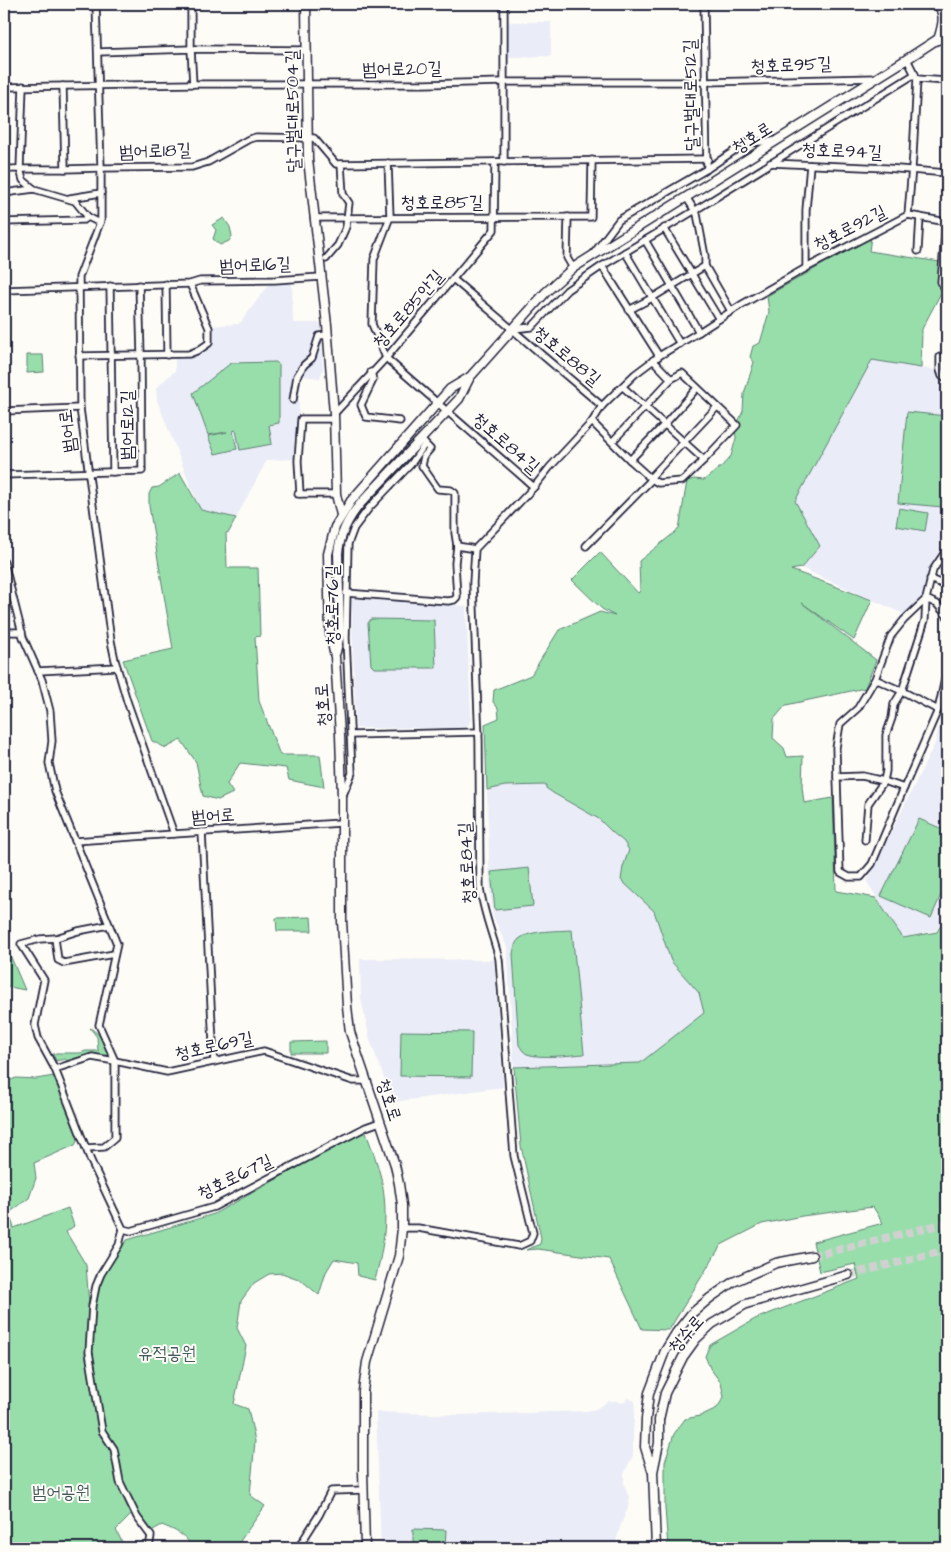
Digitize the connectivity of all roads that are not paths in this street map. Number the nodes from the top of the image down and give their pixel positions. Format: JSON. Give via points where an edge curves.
{"nodes":[{"id":1,"x":96,"y":4,"type":"edge"},
{"id":2,"x":191,"y":4,"type":"edge"},
{"id":3,"x":306,"y":4,"type":"edge"},
{"id":4,"x":504,"y":4,"type":"edge"},
{"id":5,"x":704,"y":4,"type":"edge"},
{"id":6,"x":938,"y":4,"type":"edge"},
{"id":7,"x":947,"y":33,"type":"edge"},
{"id":8,"x":947,"y":38,"type":"edge"},
{"id":9,"x":938,"y":40,"type":"junction"},
{"id":10,"x":191,"y":49,"type":"junction"},
{"id":11,"x":307,"y":50,"type":"junction"},
{"id":12,"x":98,"y":52,"type":"junction"},
{"id":13,"x":907,"y":59,"type":"junction"},
{"id":14,"x":916,"y":76,"type":"junction"},
{"id":15,"x":876,"y":78,"type":"junction"},
{"id":16,"x":947,"y":81,"type":"edge"},
{"id":17,"x":503,"y":82,"type":"junction"},
{"id":18,"x":706,"y":82,"type":"junction"},
{"id":19,"x":193,"y":84,"type":"junction"},
{"id":20,"x":308,"y":84,"type":"junction"},
{"id":21,"x":98,"y":85,"type":"junction"},
{"id":22,"x":24,"y":86,"type":"junction"},
{"id":23,"x":63,"y":86,"type":"junction"},
{"id":24,"x":4,"y":87,"type":"edge"},
{"id":25,"x":307,"y":137,"type":"junction"},
{"id":26,"x":776,"y":141,"type":"junction"},
{"id":27,"x":708,"y":159,"type":"junction"},
{"id":28,"x":592,"y":160,"type":"junction"},
{"id":29,"x":495,"y":162,"type":"junction"},
{"id":30,"x":504,"y":162,"type":"junction"},
{"id":31,"x":388,"y":163,"type":"junction"},
{"id":32,"x":770,"y":163,"type":"junction"},
{"id":33,"x":341,"y":164,"type":"junction"},
{"id":34,"x":810,"y":165,"type":"junction"},
{"id":35,"x":101,"y":168,"type":"junction"},
{"id":36,"x":4,"y":169,"type":"edge"},
{"id":37,"x":20,"y":169,"type":"junction"},
{"id":38,"x":707,"y":169,"type":"junction"},
{"id":39,"x":65,"y":170,"type":"junction"},
{"id":40,"x":912,"y":170,"type":"junction"},
{"id":41,"x":947,"y":173,"type":"edge"},
{"id":42,"x":34,"y":189,"type":"junction"},
{"id":43,"x":4,"y":193,"type":"edge"},
{"id":44,"x":101,"y":193,"type":"junction"},
{"id":45,"x":686,"y":197,"type":"junction"},
{"id":46,"x":70,"y":198,"type":"junction"},
{"id":47,"x":694,"y":211,"type":"junction"},
{"id":48,"x":908,"y":215,"type":"junction"},
{"id":49,"x":390,"y":217,"type":"junction"},
{"id":50,"x":494,"y":217,"type":"junction"},
{"id":51,"x":568,"y":217,"type":"junction"},
{"id":52,"x":920,"y":217,"type":"junction"},
{"id":53,"x":88,"y":218,"type":"junction"},
{"id":54,"x":314,"y":218,"type":"junction"},
{"id":55,"x":346,"y":218,"type":"junction"},
{"id":56,"x":4,"y":222,"type":"edge"},
{"id":57,"x":100,"y":222,"type":"junction"},
{"id":58,"x":947,"y":222,"type":"edge"},
{"id":59,"x":664,"y":228,"type":"junction"},
{"id":60,"x":645,"y":240,"type":"junction"},
{"id":61,"x":918,"y":251,"type":"dead end"},
{"id":62,"x":625,"y":252,"type":"junction"},
{"id":63,"x":592,"y":256,"type":"junction"},
{"id":64,"x":326,"y":259,"type":"dead end"},
{"id":65,"x":602,"y":266,"type":"junction"},
{"id":66,"x":705,"y":266,"type":"junction"},
{"id":67,"x":573,"y":268,"type":"junction"},
{"id":68,"x":806,"y":268,"type":"junction"},
{"id":69,"x":692,"y":274,"type":"junction"},
{"id":70,"x":321,"y":277,"type":"junction"},
{"id":71,"x":453,"y":279,"type":"junction"},
{"id":72,"x":166,"y":284,"type":"junction"},
{"id":73,"x":190,"y":284,"type":"junction"},
{"id":74,"x":139,"y":285,"type":"junction"},
{"id":75,"x":110,"y":286,"type":"junction"},
{"id":76,"x":671,"y":286,"type":"junction"},
{"id":77,"x":947,"y":286,"type":"edge"},
{"id":78,"x":80,"y":287,"type":"junction"},
{"id":79,"x":4,"y":290,"type":"edge"},
{"id":80,"x":652,"y":298,"type":"junction"},
{"id":81,"x":629,"y":310,"type":"junction"},
{"id":82,"x":732,"y":311,"type":"junction"},
{"id":83,"x":719,"y":319,"type":"junction"},
{"id":84,"x":512,"y":329,"type":"junction"},
{"id":85,"x":699,"y":332,"type":"junction"},
{"id":86,"x":327,"y":335,"type":"junction"},
{"id":87,"x":680,"y":344,"type":"junction"},
{"id":88,"x":141,"y":355,"type":"junction"},
{"id":89,"x":167,"y":355,"type":"junction"},
{"id":90,"x":79,"y":356,"type":"junction"},
{"id":91,"x":111,"y":356,"type":"junction"},
{"id":92,"x":940,"y":357,"type":"dead end"},
{"id":93,"x":386,"y":358,"type":"junction"},
{"id":94,"x":656,"y":358,"type":"junction"},
{"id":95,"x":371,"y":372,"type":"junction"},
{"id":96,"x":470,"y":377,"type":"junction"},
{"id":97,"x":947,"y":378,"type":"edge"},
{"id":98,"x":671,"y":379,"type":"junction"},
{"id":99,"x":623,"y":387,"type":"junction"},
{"id":100,"x":697,"y":388,"type":"junction"},
{"id":101,"x":294,"y":400,"type":"dead end"},
{"id":102,"x":437,"y":403,"type":"junction"},
{"id":103,"x":602,"y":406,"type":"junction"},
{"id":104,"x":645,"y":406,"type":"junction"},
{"id":105,"x":717,"y":407,"type":"junction"},
{"id":106,"x":80,"y":408,"type":"junction"},
{"id":107,"x":4,"y":411,"type":"edge"},
{"id":108,"x":446,"y":412,"type":"junction"},
{"id":109,"x":334,"y":416,"type":"junction"},
{"id":110,"x":400,"y":420,"type":"dead end"},
{"id":111,"x":592,"y":422,"type":"junction"},
{"id":112,"x":665,"y":424,"type":"junction"},
{"id":113,"x":422,"y":441,"type":"junction"},
{"id":114,"x":612,"y":442,"type":"junction"},
{"id":115,"x":684,"y":442,"type":"junction"},
{"id":116,"x":630,"y":460,"type":"junction"},
{"id":117,"x":704,"y":460,"type":"junction"},
{"id":118,"x":113,"y":472,"type":"junction"},
{"id":119,"x":88,"y":474,"type":"junction"},
{"id":120,"x":4,"y":475,"type":"edge"},
{"id":121,"x":651,"y":479,"type":"junction"},
{"id":122,"x":534,"y":487,"type":"junction"},
{"id":123,"x":336,"y":494,"type":"junction"},
{"id":124,"x":341,"y":516,"type":"junction"},
{"id":125,"x":457,"y":546,"type":"junction"},
{"id":126,"x":586,"y":546,"type":"dead end"},
{"id":127,"x":475,"y":548,"type":"junction"},
{"id":128,"x":947,"y":548,"type":"edge"},
{"id":129,"x":4,"y":562,"type":"edge"},
{"id":130,"x":930,"y":579,"type":"junction"},
{"id":131,"x":947,"y":586,"type":"edge"},
{"id":132,"x":346,"y":593,"type":"junction"},
{"id":133,"x":926,"y":599,"type":"junction"},
{"id":134,"x":947,"y":616,"type":"edge"},
{"id":135,"x":4,"y":632,"type":"edge"},
{"id":136,"x":22,"y":632,"type":"junction"},
{"id":137,"x":335,"y":657,"type":"junction"},
{"id":138,"x":118,"y":667,"type":"junction"},
{"id":139,"x":947,"y":670,"type":"edge"},
{"id":140,"x":38,"y":671,"type":"junction"},
{"id":141,"x":875,"y":679,"type":"junction"},
{"id":142,"x":902,"y":691,"type":"junction"},
{"id":143,"x":938,"y":710,"type":"junction"},
{"id":144,"x":479,"y":732,"type":"junction"},
{"id":145,"x":351,"y":735,"type":"junction"},
{"id":146,"x":836,"y":776,"type":"junction"},
{"id":147,"x":884,"y":781,"type":"junction"},
{"id":148,"x":904,"y":788,"type":"junction"},
{"id":149,"x":342,"y":797,"type":"junction"},
{"id":150,"x":341,"y":823,"type":"junction"},
{"id":151,"x":202,"y":832,"type":"junction"},
{"id":152,"x":174,"y":834,"type":"junction"},
{"id":153,"x":865,"y":840,"type":"dead end"},
{"id":154,"x":75,"y":841,"type":"junction"},
{"id":155,"x":109,"y":925,"type":"junction"},
{"id":156,"x":55,"y":938,"type":"junction"},
{"id":157,"x":114,"y":954,"type":"junction"},
{"id":158,"x":115,"y":1060,"type":"junction"},
{"id":159,"x":214,"y":1062,"type":"junction"},
{"id":160,"x":55,"y":1070,"type":"junction"},
{"id":161,"x":367,"y":1081,"type":"junction"},
{"id":162,"x":380,"y":1122,"type":"junction"},
{"id":163,"x":86,"y":1148,"type":"junction"},
{"id":164,"x":402,"y":1228,"type":"junction"},
{"id":165,"x":124,"y":1229,"type":"junction"},
{"id":166,"x":812,"y":1256,"type":"tunnel mouth"},
{"id":167,"x":848,"y":1275,"type":"tunnel mouth"},
{"id":168,"x":653,"y":1472,"type":"junction"},
{"id":169,"x":363,"y":1490,"type":"junction"},
{"id":170,"x":149,"y":1548,"type":"edge"},
{"id":171,"x":298,"y":1548,"type":"edge"},
{"id":172,"x":365,"y":1548,"type":"edge"},
{"id":173,"x":656,"y":1548,"type":"edge"}],
"edges":[{"from":1,"to":12,"type":"street","name":"범어로"},
{"from":2,"to":10,"type":"street"},
{"from":3,"to":11,"type":"main road","name":"달구벌대로504길"},
{"from":4,"to":17,"type":"street"},
{"from":5,"to":18,"type":"street","name":"달구벌대로512길"},
{"from":6,"to":9,"type":"main road","via":[[943,24]]},
{"from":7,"to":9,"type":"main road","name":"청호로"},
{"from":8,"to":9,"type":"main road"},
{"from":9,"to":13,"type":"main road","name":"청호로"},
{"from":10,"to":11,"type":"street"},
{"from":10,"to":12,"type":"street"},
{"from":10,"to":19,"type":"street"},
{"from":11,"to":20,"type":"main road","name":"달구벌대로504길"},
{"from":12,"to":21,"type":"street","name":"범어로"},
{"from":13,"to":14,"type":"street"},
{"from":13,"to":15,"type":"main road","name":"청호로"},
{"from":14,"to":16,"type":"street"},
{"from":14,"to":32,"type":"street"},
{"from":14,"to":40,"type":"street"},
{"from":15,"to":18,"type":"street","name":"청호로95길"},
{"from":15,"to":26,"type":"main road","name":"청호로"},
{"from":17,"to":18,"type":"street","name":"범어로20길"},
{"from":17,"to":20,"type":"street","name":"범어로20길"},
{"from":17,"to":30,"type":"street"},
{"from":18,"to":27,"type":"street","name":"달구벌대로512길"},
{"from":19,"to":20,"type":"street","name":"범어로20길"},
{"from":19,"to":21,"type":"street","name":"범어로20길"},
{"from":20,"to":25,"type":"main road","name":"달구벌대로504길"},
{"from":21,"to":23,"type":"street","name":"범어로20길"},
{"from":21,"to":35,"type":"street","name":"범어로"},
{"from":22,"to":23,"type":"street","name":"범어로20길"},
{"from":22,"to":24,"type":"street","name":"범어로20길"},
{"from":22,"to":37,"type":"street"},
{"from":23,"to":39,"type":"street"},
{"from":25,"to":33,"type":"street","via":[[314,138],[336,164]]},
{"from":25,"to":35,"type":"street","name":"범어로18길","via":[[256,137],[192,167]]},
{"from":25,"to":54,"type":"main road","name":"달구벌대로504길"},
{"from":26,"to":38,"type":"street","name":"달구벌대로512길","via":[[746,143]]},
{"from":26,"to":45,"type":"main road","name":"청호로"},
{"from":27,"to":28,"type":"street"},
{"from":27,"to":38,"type":"street","name":"달구벌대로512길"},
{"from":28,"to":30,"type":"street"},
{"from":28,"to":51,"type":"street","via":[[591,217]]},
{"from":29,"to":30,"type":"street"},
{"from":29,"to":31,"type":"street"},
{"from":29,"to":50,"type":"street","name":"청호로85안길"},
{"from":31,"to":33,"type":"street"},
{"from":31,"to":49,"type":"street","name":"청호로85길"},
{"from":32,"to":34,"type":"street","name":"청호로94길"},
{"from":32,"to":47,"type":"street"},
{"from":33,"to":55,"type":"street","via":[[343,194],[349,203]]},
{"from":34,"to":40,"type":"street","name":"청호로94길"},
{"from":34,"to":68,"type":"street","name":"청호로92길"},
{"from":35,"to":39,"type":"street","name":"범어로18길"},
{"from":35,"to":44,"type":"street","name":"범어로"},
{"from":36,"to":37,"type":"street","name":"범어로18길"},
{"from":37,"to":39,"type":"street","name":"범어로18길"},
{"from":37,"to":42,"type":"street","via":[[23,180]]},
{"from":38,"to":63,"type":"street","via":[[618,220]]},
{"from":40,"to":41,"type":"street","name":"청호로94길"},
{"from":40,"to":48,"type":"street","name":"청호로92길"},
{"from":42,"to":43,"type":"street"},
{"from":42,"to":46,"type":"street"},
{"from":44,"to":46,"type":"street"},
{"from":44,"to":57,"type":"street","name":"범어로"},
{"from":45,"to":47,"type":"street"},
{"from":45,"to":63,"type":"main road","name":"청호로"},
{"from":46,"to":53,"type":"street"},
{"from":47,"to":59,"type":"street"},
{"from":47,"to":66,"type":"street"},
{"from":48,"to":52,"type":"street","name":"청호로92길"},
{"from":48,"to":68,"type":"street","name":"청호로92길"},
{"from":49,"to":50,"type":"street","name":"청호로85길"},
{"from":49,"to":55,"type":"street"},
{"from":49,"to":93,"type":"street","name":"청호로85길","via":[[374,259],[372,324]]},
{"from":50,"to":51,"type":"street"},
{"from":50,"to":71,"type":"street","name":"청호로85안길","via":[[494,230]]},
{"from":51,"to":67,"type":"street","via":[[567,258]]},
{"from":52,"to":58,"type":"street","name":"청호로92길"},
{"from":52,"to":61,"type":"street"},
{"from":53,"to":56,"type":"street"},
{"from":53,"to":57,"type":"street"},
{"from":54,"to":55,"type":"street"},
{"from":54,"to":70,"type":"main road","name":"달구벌대로504길"},
{"from":55,"to":64,"type":"street","via":[[346,227],[338,245]]},
{"from":57,"to":78,"type":"street","name":"범어로","via":[[79,277]]},
{"from":58,"to":77,"type":"street","name":"청호로92길","via":[[941,282]]},
{"from":59,"to":60,"type":"street"},
{"from":59,"to":69,"type":"street"},
{"from":60,"to":62,"type":"street"},
{"from":60,"to":76,"type":"street"},
{"from":62,"to":65,"type":"street"},
{"from":62,"to":80,"type":"street"},
{"from":63,"to":67,"type":"main road","name":"청호로"},
{"from":65,"to":81,"type":"street"},
{"from":65,"to":84,"type":"street","via":[[567,290],[532,327]]},
{"from":66,"to":69,"type":"street"},
{"from":66,"to":82,"type":"street"},
{"from":67,"to":84,"type":"main road","name":"청호로"},
{"from":68,"to":82,"type":"street","name":"청호로92길"},
{"from":69,"to":76,"type":"street"},
{"from":69,"to":83,"type":"street"},
{"from":70,"to":73,"type":"street","name":"범어로16길"},
{"from":70,"to":86,"type":"main road","name":"달구벌대로504길"},
{"from":71,"to":84,"type":"street"},
{"from":71,"to":93,"type":"street","name":"청호로85안길"},
{"from":72,"to":73,"type":"street","name":"범어로16길"},
{"from":72,"to":74,"type":"street","name":"범어로16길"},
{"from":72,"to":89,"type":"street"},
{"from":73,"to":89,"type":"street","via":[[209,328],[209,343],[189,354]]},
{"from":74,"to":75,"type":"street","name":"범어로16길"},
{"from":74,"to":88,"type":"street"},
{"from":75,"to":78,"type":"street","name":"범어로16길"},
{"from":75,"to":91,"type":"street"},
{"from":76,"to":80,"type":"street"},
{"from":76,"to":85,"type":"street"},
{"from":78,"to":79,"type":"street","name":"범어로16길"},
{"from":78,"to":90,"type":"street","name":"범어로"},
{"from":80,"to":81,"type":"street"},
{"from":80,"to":87,"type":"street"},
{"from":81,"to":94,"type":"street"},
{"from":82,"to":83,"type":"street","name":"청호로88길"},
{"from":83,"to":85,"type":"street","name":"청호로88길"},
{"from":84,"to":96,"type":"main road","name":"청호로"},
{"from":84,"to":103,"type":"street","name":"청호로88길"},
{"from":85,"to":87,"type":"street","name":"청호로88길"},
{"from":86,"to":101,"type":"street","via":[[319,336],[312,358],[297,376]]},
{"from":86,"to":109,"type":"main road","name":"달구벌대로504길"},
{"from":87,"to":94,"type":"street","name":"청호로88길"},
{"from":88,"to":89,"type":"street"},
{"from":88,"to":91,"type":"street"},
{"from":88,"to":118,"type":"street","name":"범어로12길","via":[[142,471]]},
{"from":90,"to":91,"type":"street"},
{"from":90,"to":106,"type":"street","name":"범어로"},
{"from":91,"to":118,"type":"street"},
{"from":92,"to":97,"type":"street","via":[[942,376]]},
{"from":93,"to":95,"type":"street","name":"청호로85안길"},
{"from":93,"to":102,"type":"street","name":"청호로85길"},
{"from":94,"to":98,"type":"street"},
{"from":94,"to":99,"type":"street","name":"청호로88길"},
{"from":95,"to":109,"type":"street","name":"청호로85안길"},
{"from":95,"to":110,"type":"street","via":[[372,380],[361,405],[366,417]]},
{"from":96,"to":102,"type":"main road","name":"청호로","via":[[450,389]]},
{"from":96,"to":108,"type":"main road","name":"청호로","via":[[459,398]]},
{"from":98,"to":100,"type":"street","via":[[682,373]]},
{"from":98,"to":104,"type":"street"},
{"from":99,"to":103,"type":"street","name":"청호로88길"},
{"from":99,"to":104,"type":"street"},
{"from":100,"to":105,"type":"street"},
{"from":100,"to":112,"type":"street"},
{"from":102,"to":108,"type":"street","name":"청호로85길"},
{"from":102,"to":124,"type":"main road","name":"청호로","via":[[356,494]]},
{"from":103,"to":111,"type":"street","name":"청호로88길"},
{"from":104,"to":112,"type":"street"},
{"from":104,"to":114,"type":"street"},
{"from":105,"to":115,"type":"street"},
{"from":105,"to":117,"type":"street","via":[[737,425]]},
{"from":106,"to":107,"type":"street"},
{"from":106,"to":119,"type":"street","name":"범어로"},
{"from":108,"to":113,"type":"main road","name":"청호로"},
{"from":108,"to":122,"type":"street","name":"청호로84길"},
{"from":109,"to":123,"type":"main road","name":"달구벌대로504길"},
{"from":109,"to":123,"type":"street","via":[[301,418],[298,461],[299,494]]},
{"from":111,"to":114,"type":"street"},
{"from":111,"to":122,"type":"street","name":"청호로88길"},
{"from":112,"to":115,"type":"street"},
{"from":112,"to":116,"type":"street"},
{"from":113,"to":125,"type":"street","via":[[430,449],[422,466],[438,489],[455,493]]},
{"from":113,"to":132,"type":"street","name":"청호로76길","via":[[411,464],[354,528],[348,544]]},
{"from":113,"to":137,"type":"main road","name":"청호로","via":[[354,511],[342,537],[338,553],[340,634]]},
{"from":114,"to":116,"type":"street"},
{"from":115,"to":117,"type":"street"},
{"from":115,"to":121,"type":"street"},
{"from":116,"to":121,"type":"street"},
{"from":117,"to":121,"type":"street","via":[[682,481],[658,483]]},
{"from":118,"to":119,"type":"street","name":"범어로12길"},
{"from":119,"to":120,"type":"street","name":"범어로12길"},
{"from":119,"to":138,"type":"street","name":"범어로","via":[[111,641]]},
{"from":121,"to":126,"type":"street"},
{"from":122,"to":127,"type":"street","name":"청호로84길"},
{"from":123,"to":124,"type":"main road","name":"달구벌대로504길"},
{"from":124,"to":137,"type":"main road","name":"청호로","via":[[328,554],[330,634]]},
{"from":125,"to":127,"type":"street"},
{"from":125,"to":132,"type":"street","via":[[454,600]]},
{"from":127,"to":144,"type":"street","name":"청호로84길"},
{"from":128,"to":130,"type":"street"},
{"from":129,"to":136,"type":"street"},
{"from":130,"to":131,"type":"street"},
{"from":130,"to":133,"type":"street"},
{"from":132,"to":145,"type":"street","name":"청호로76길"},
{"from":133,"to":134,"type":"street","via":[[937,604]]},
{"from":133,"to":141,"type":"street","via":[[891,636]]},
{"from":133,"to":142,"type":"street","via":[[925,620]]},
{"from":135,"to":136,"type":"street"},
{"from":136,"to":140,"type":"street"},
{"from":137,"to":149,"type":"main road","name":"청호로"},
{"from":138,"to":140,"type":"street"},
{"from":138,"to":152,"type":"street","name":"범어로"},
{"from":139,"to":143,"type":"street"},
{"from":140,"to":154,"type":"street","via":[[50,711],[52,741],[49,763],[55,791]]},
{"from":141,"to":142,"type":"street"},
{"from":141,"to":146,"type":"street","via":[[858,708],[840,724]]},
{"from":142,"to":143,"type":"street"},
{"from":142,"to":147,"type":"street","via":[[894,704],[886,735]]},
{"from":143,"to":148,"type":"street"},
{"from":144,"to":145,"type":"street"},
{"from":144,"to":164,"type":"street","name":"청호로84길","via":[[480,887],[499,959],[514,1156],[532,1237],[525,1245],[519,1246]]},
{"from":145,"to":149,"type":"street","name":"청호로76길","via":[[352,773]]},
{"from":146,"to":147,"type":"street","via":[[862,776]]},
{"from":146,"to":148,"type":"street","via":[[840,872],[849,877],[861,877],[872,864]]},
{"from":147,"to":148,"type":"street"},
{"from":147,"to":153,"type":"street","via":[[868,804]]},
{"from":149,"to":150,"type":"main road","name":"청호로"},
{"from":150,"to":151,"type":"street","name":"범어로"},
{"from":150,"to":161,"type":"main road","name":"청호로","via":[[346,1006],[350,1032]]},
{"from":151,"to":152,"type":"street","name":"범어로"},
{"from":151,"to":159,"type":"street"},
{"from":152,"to":154,"type":"street"},
{"from":154,"to":155,"type":"street"},
{"from":155,"to":156,"type":"street"},
{"from":155,"to":157,"type":"street","via":[[117,944]]},
{"from":156,"to":157,"type":"street","via":[[58,960],[64,963]]},
{"from":156,"to":160,"type":"street","via":[[21,944],[44,980],[35,1025],[38,1038]]},
{"from":157,"to":158,"type":"street","via":[[99,1025]]},
{"from":158,"to":159,"type":"street","name":"청호로69길","via":[[167,1072]]},
{"from":158,"to":160,"type":"street","name":"청호로69길","via":[[92,1058]]},
{"from":158,"to":163,"type":"street","via":[[116,1138],[104,1147]]},
{"from":159,"to":161,"type":"street","name":"청호로69길","via":[[264,1051],[353,1081]]},
{"from":160,"to":163,"type":"street"},
{"from":161,"to":162,"type":"main road","name":"청호로"},
{"from":162,"to":164,"type":"main road","name":"청호로","via":[[399,1184]]},
{"from":162,"to":165,"type":"street","name":"청호로67길","via":[[214,1207],[132,1231]]},
{"from":163,"to":165,"type":"street"},
{"from":164,"to":169,"type":"main road","name":"청호로","via":[[399,1256],[367,1362],[363,1391]]},
{"from":165,"to":170,"type":"street","via":[[119,1245],[96,1286],[89,1352],[102,1431],[114,1449],[120,1482],[151,1536]]},
{"from":166,"to":168,"type":"main road","name":"청수로","via":[[776,1263],[733,1282],[692,1314],[676,1333],[665,1351],[649,1393],[645,1447]]},
{"from":167,"to":168,"type":"main road","name":"청수로","via":[[746,1304],[712,1324],[696,1339],[683,1356],[665,1393]]},
{"from":168,"to":173,"type":"main road","name":"청수로"},
{"from":169,"to":171,"type":"street","via":[[331,1491]]},
{"from":169,"to":172,"type":"main road","name":"청호로"}]}
